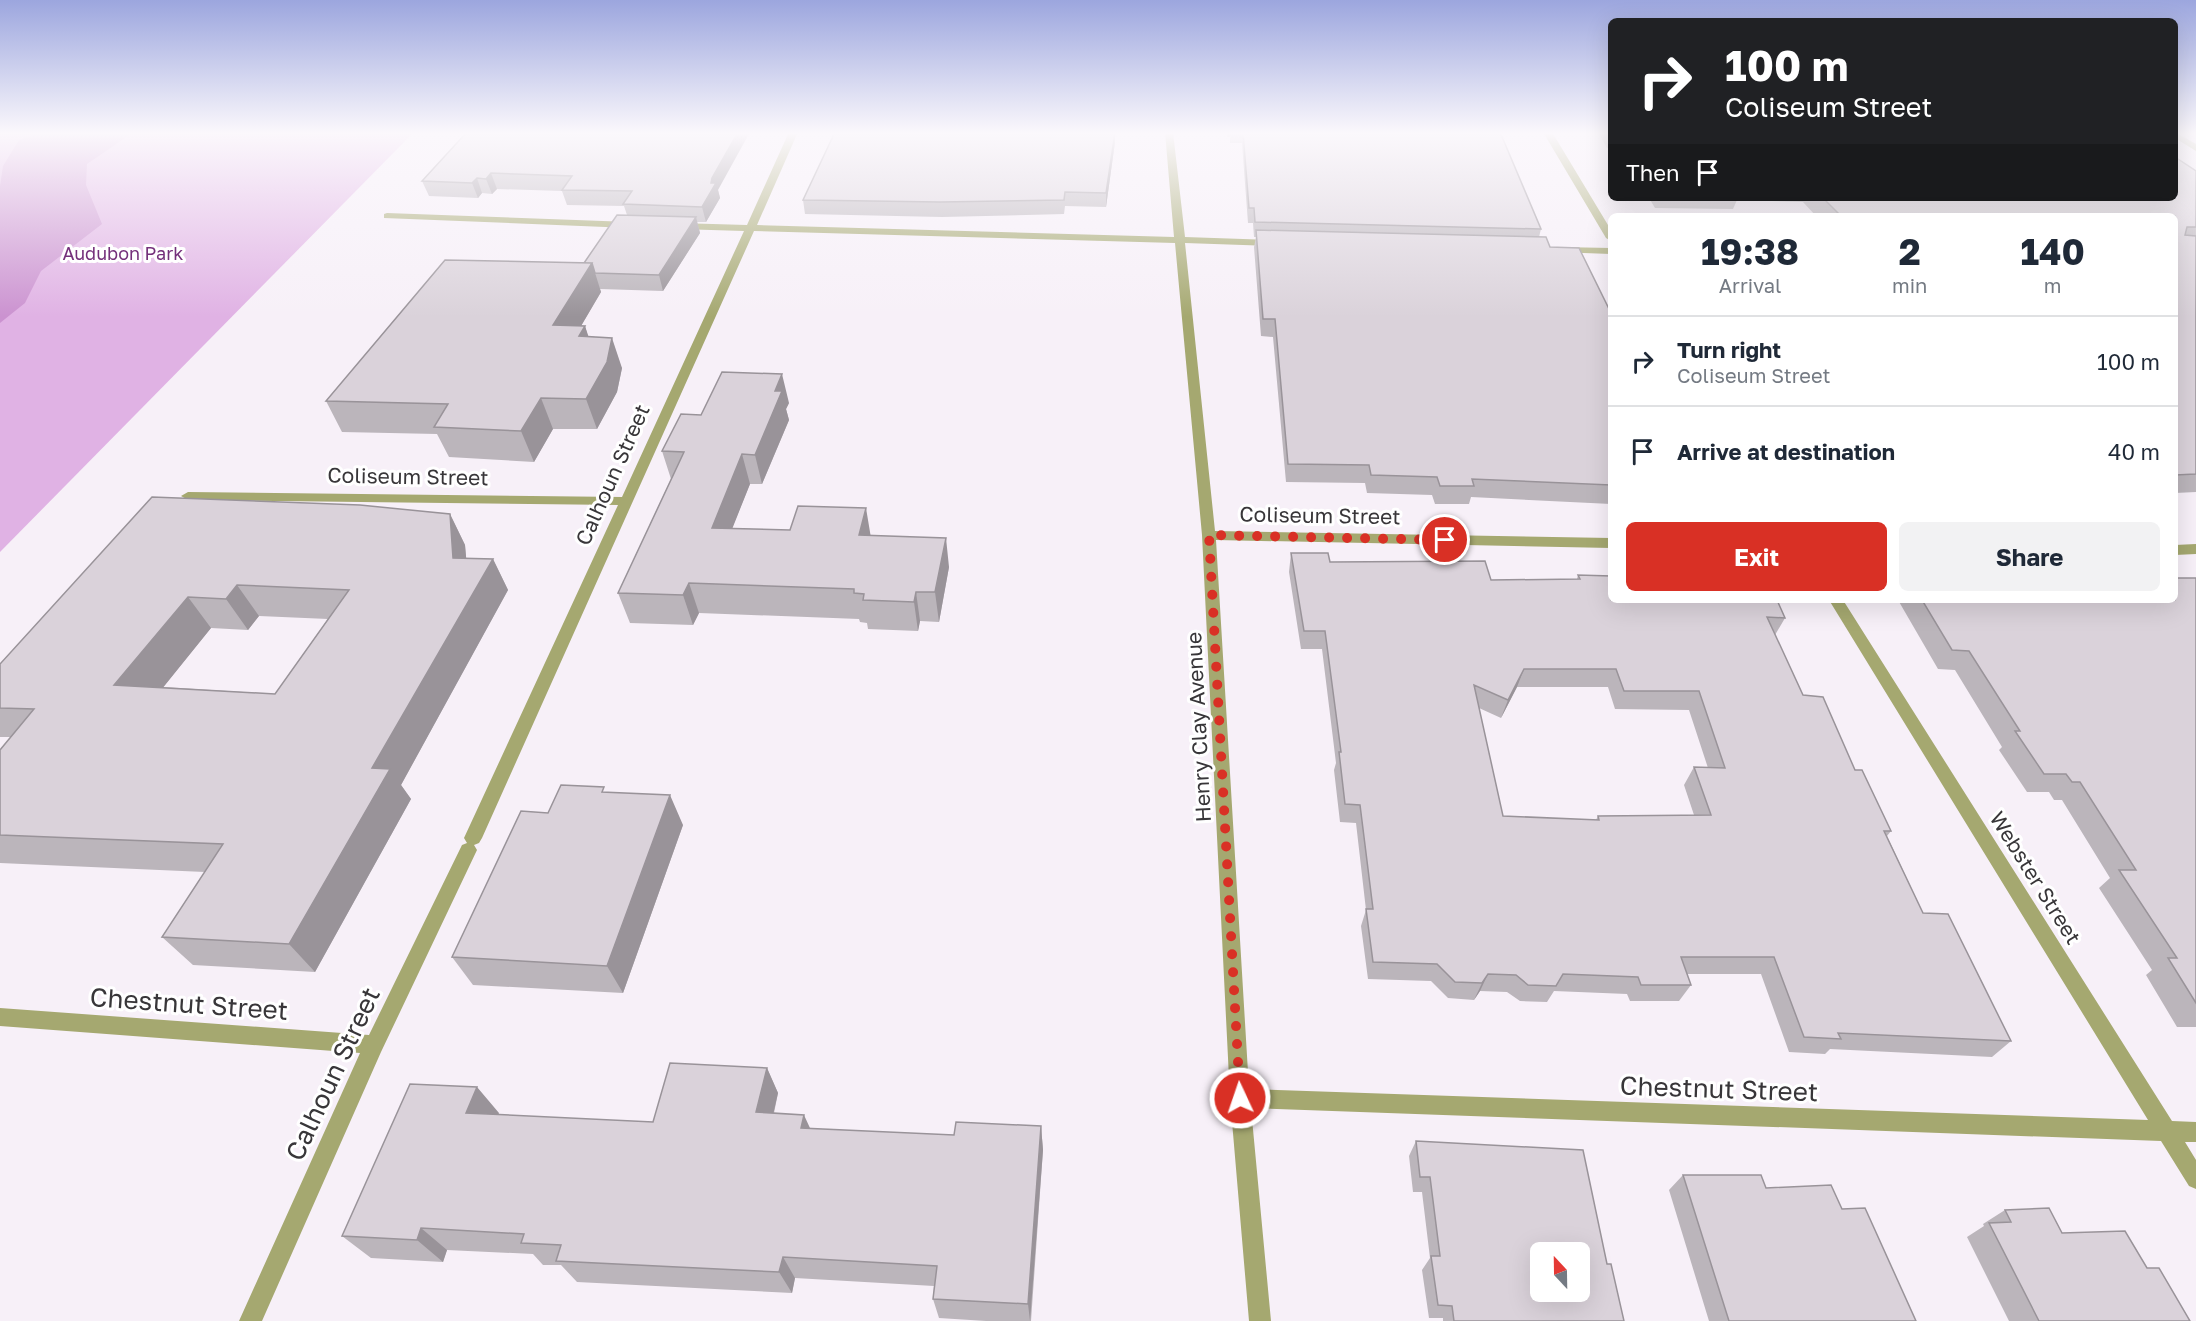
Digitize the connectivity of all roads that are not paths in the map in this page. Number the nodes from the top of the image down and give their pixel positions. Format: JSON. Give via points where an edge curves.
{"nodes":[{"id":1,"x":766,"y":194,"type":"edge"},
{"id":2,"x":1175,"y":194,"type":"edge"},
{"id":3,"x":1584,"y":194,"type":"edge"},
{"id":4,"x":387,"y":216,"type":"dead end"},
{"id":5,"x":640,"y":225,"type":"edge"},
{"id":6,"x":664,"y":226,"type":"edge"},
{"id":7,"x":750,"y":229,"type":"junction"},
{"id":8,"x":1608,"y":233,"type":"edge"},
{"id":9,"x":1179,"y":240,"type":"junction"},
{"id":10,"x":1287,"y":243,"type":"edge"},
{"id":11,"x":1551,"y":250,"type":"edge"},
{"id":12,"x":1608,"y":251,"type":"edge"},
{"id":13,"x":188,"y":496,"type":"edge"},
{"id":14,"x":628,"y":501,"type":"junction"},
{"id":15,"x":1209,"y":535,"type":"junction"},
{"id":16,"x":1608,"y":543,"type":"edge"},
{"id":17,"x":2196,"y":549,"type":"edge"},
{"id":18,"x":2178,"y":550,"type":"edge"},
{"id":19,"x":1838,"y":603,"type":"edge"},
{"id":20,"x":0,"y":1017,"type":"edge"},
{"id":21,"x":374,"y":1045,"type":"junction"},
{"id":22,"x":1240,"y":1098,"type":"junction"},
{"id":23,"x":2166,"y":1132,"type":"junction"},
{"id":24,"x":2196,"y":1132,"type":"edge"},
{"id":25,"x":2196,"y":1179,"type":"edge"},
{"id":26,"x":250,"y":1321,"type":"edge"},
{"id":27,"x":1260,"y":1321,"type":"edge"}],
"edges":[{"from":1,"to":7,"type":"street","name":"Calhoun Street"},
{"from":2,"to":9,"type":"street","name":"Henry Clay Avenue"},
{"from":3,"to":8,"type":"street"},
{"from":4,"to":5,"type":"street"},
{"from":6,"to":7,"type":"street"},
{"from":7,"to":9,"type":"street"},
{"from":7,"to":14,"type":"street","name":"Calhoun Street"},
{"from":9,"to":10,"type":"street"},
{"from":9,"to":15,"type":"street","name":"Henry Clay Avenue"},
{"from":11,"to":12,"type":"street"},
{"from":13,"to":14,"type":"street","name":"Coliseum Street"},
{"from":14,"to":21,"type":"street","name":"Calhoun Street"},
{"from":15,"to":16,"type":"street","name":"Coliseum Street"},
{"from":15,"to":22,"type":"street","name":"Henry Clay Avenue"},
{"from":17,"to":18,"type":"street"},
{"from":19,"to":23,"type":"street","name":"Webster Street"},
{"from":20,"to":21,"type":"street","name":"Chestnut Street"},
{"from":21,"to":26,"type":"street","name":"Calhoun Street"},
{"from":22,"to":23,"type":"street","name":"Chestnut Street"},
{"from":22,"to":27,"type":"street","name":"Henry Clay Avenue"},
{"from":23,"to":24,"type":"street","name":"Chestnut Street"},
{"from":23,"to":25,"type":"street","name":"Webster Street"}]}
